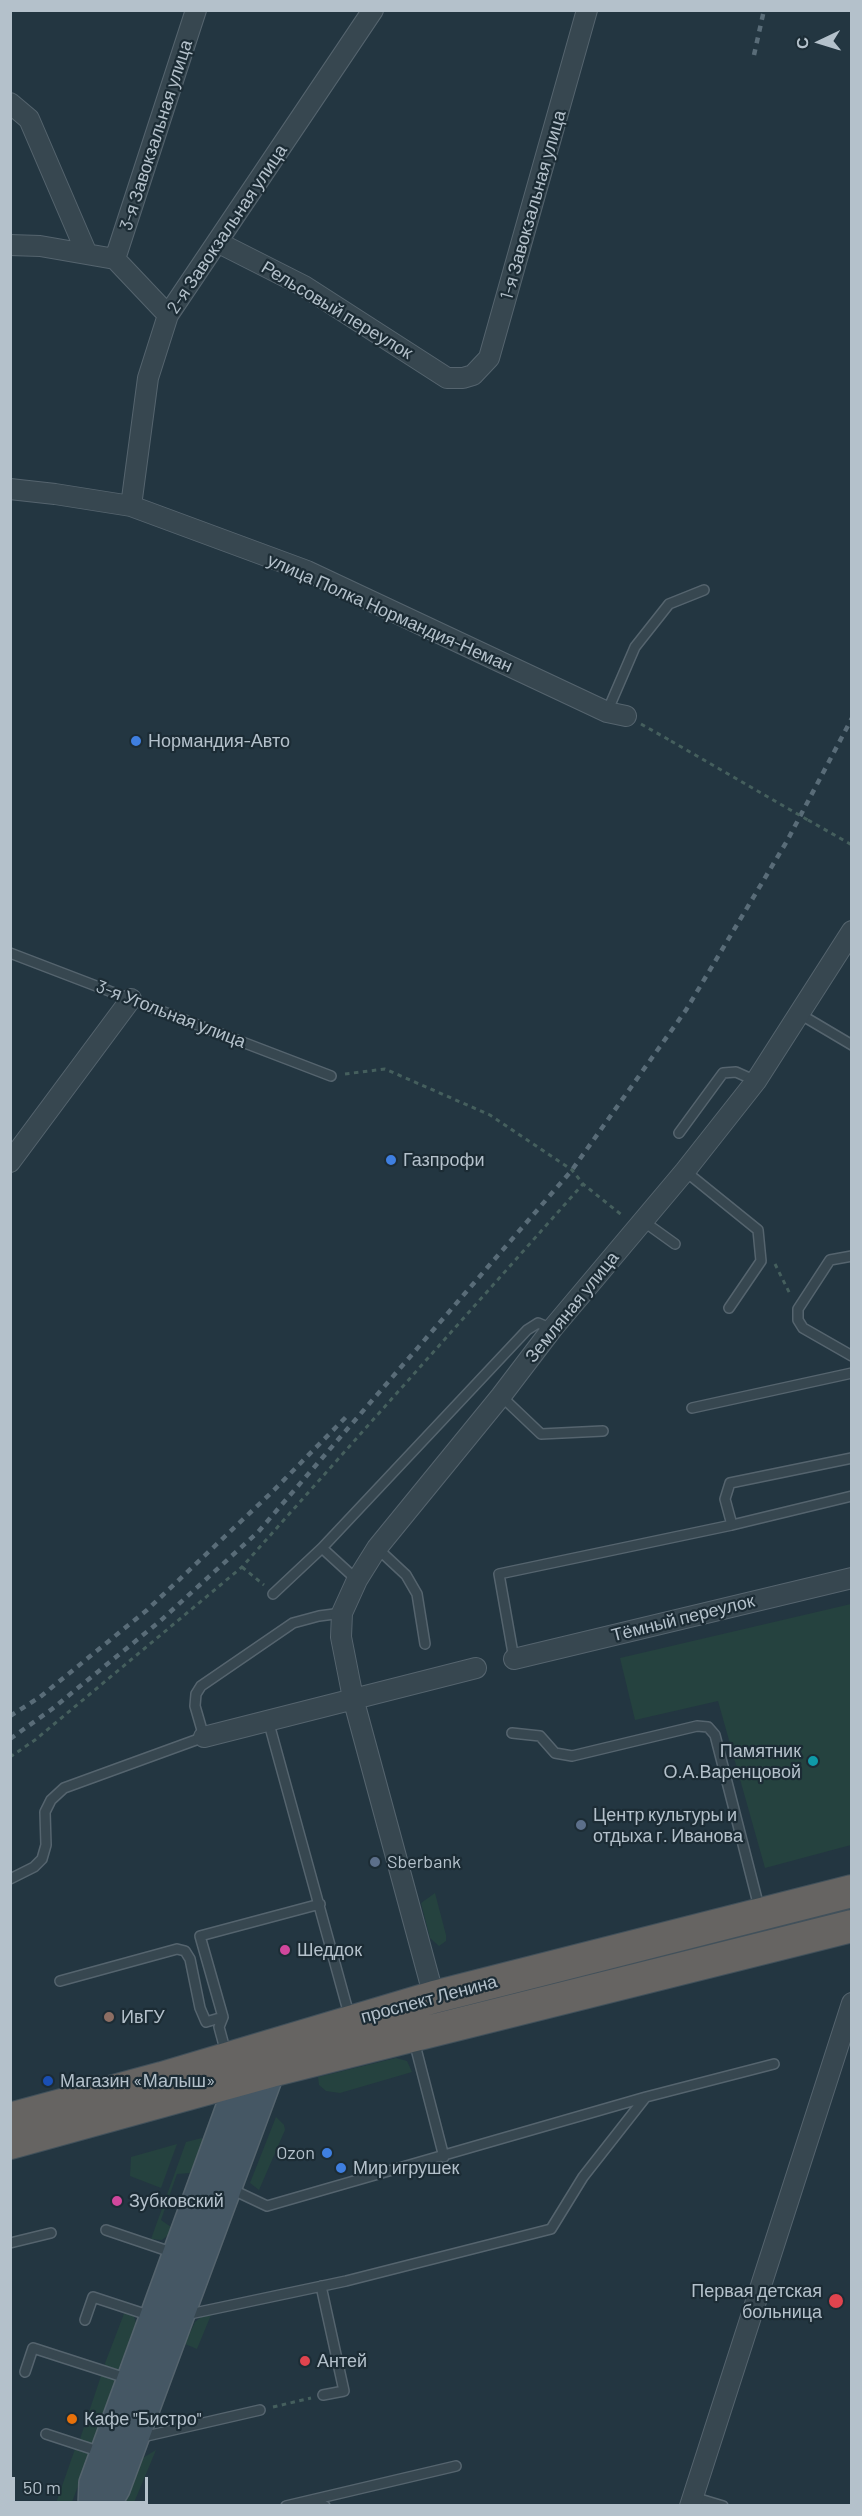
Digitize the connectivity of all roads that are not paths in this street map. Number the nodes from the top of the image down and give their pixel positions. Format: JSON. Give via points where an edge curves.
{"nodes":[{"id":1,"x":196,"y":10,"type":"edge"},
{"id":2,"x":373,"y":10,"type":"edge"},
{"id":3,"x":587,"y":10,"type":"edge"},
{"id":4,"x":10,"y":103,"type":"edge"},
{"id":5,"x":217,"y":242,"type":"junction"},
{"id":6,"x":10,"y":245,"type":"edge"},
{"id":7,"x":87,"y":254,"type":"junction"},
{"id":8,"x":116,"y":259,"type":"junction"},
{"id":9,"x":168,"y":315,"type":"junction"},
{"id":10,"x":455,"y":379,"type":"joint"},
{"id":11,"x":10,"y":489,"type":"edge"},
{"id":12,"x":131,"y":506,"type":"junction"},
{"id":13,"x":704,"y":590,"type":"dead end"},
{"id":14,"x":617,"y":714,"type":"joint"},
{"id":15,"x":852,"y":931,"type":"edge"},
{"id":16,"x":10,"y":953,"type":"edge"},
{"id":17,"x":131,"y":999,"type":"junction"},
{"id":18,"x":798,"y":1014,"type":"junction"},
{"id":19,"x":852,"y":1045,"type":"edge"},
{"id":20,"x":331,"y":1076,"type":"road end"},
{"id":21,"x":756,"y":1081,"type":"junction"},
{"id":22,"x":679,"y":1133,"type":"dead end"},
{"id":23,"x":10,"y":1162,"type":"edge"},
{"id":24,"x":685,"y":1171,"type":"junction"},
{"id":25,"x":635,"y":1220,"type":"junction"},
{"id":26,"x":675,"y":1244,"type":"dead end"},
{"id":27,"x":852,"y":1256,"type":"edge"},
{"id":28,"x":729,"y":1308,"type":"dead end"},
{"id":29,"x":552,"y":1329,"type":"junction"},
{"id":30,"x":852,"y":1356,"type":"edge"},
{"id":31,"x":852,"y":1373,"type":"edge"},
{"id":32,"x":501,"y":1396,"type":"junction"},
{"id":33,"x":692,"y":1408,"type":"dead end"},
{"id":34,"x":603,"y":1431,"type":"dead end"},
{"id":35,"x":852,"y":1458,"type":"edge"},
{"id":36,"x":852,"y":1496,"type":"edge"},
{"id":37,"x":732,"y":1524,"type":"junction"},
{"id":38,"x":322,"y":1548,"type":"junction"},
{"id":39,"x":377,"y":1548,"type":"junction"},
{"id":40,"x":852,"y":1578,"type":"edge"},
{"id":41,"x":357,"y":1580,"type":"junction"},
{"id":42,"x":273,"y":1594,"type":"road end"},
{"id":43,"x":342,"y":1613,"type":"junction"},
{"id":44,"x":425,"y":1644,"type":"dead end"},
{"id":45,"x":514,"y":1659,"type":"joint"},
{"id":46,"x":476,"y":1668,"type":"dead end"},
{"id":47,"x":353,"y":1698,"type":"junction"},
{"id":48,"x":268,"y":1720,"type":"junction"},
{"id":49,"x":513,"y":1733,"type":"dead end"},
{"id":50,"x":204,"y":1737,"type":"junction"},
{"id":51,"x":10,"y":1879,"type":"edge"},
{"id":52,"x":852,"y":1891,"type":"edge"},
{"id":53,"x":320,"y":1904,"type":"junction"},
{"id":54,"x":760,"y":1913,"type":"junction"},
{"id":55,"x":852,"y":1926,"type":"edge"},
{"id":56,"x":60,"y":1981,"type":"dead end"},
{"id":57,"x":434,"y":1997,"type":"junction"},
{"id":58,"x":851,"y":2004,"type":"edge"},
{"id":59,"x":223,"y":2017,"type":"junction"},
{"id":60,"x":351,"y":2020,"type":"junction"},
{"id":61,"x":413,"y":2036,"type":"junction"},
{"id":62,"x":251,"y":2061,"type":"junction"},
{"id":63,"x":774,"y":2064,"type":"dead end"},
{"id":64,"x":646,"y":2097,"type":"junction"},
{"id":65,"x":10,"y":2119,"type":"edge"},
{"id":66,"x":10,"y":2143,"type":"edge"},
{"id":67,"x":444,"y":2157,"type":"junction"},
{"id":68,"x":228,"y":2188,"type":"junction"},
{"id":69,"x":105,"y":2230,"type":"dead end"},
{"id":70,"x":51,"y":2233,"type":"dead end"},
{"id":71,"x":10,"y":2243,"type":"edge"},
{"id":72,"x":177,"y":2254,"type":"junction"},
{"id":73,"x":321,"y":2286,"type":"junction"},
{"id":74,"x":167,"y":2316,"type":"junction"},
{"id":75,"x":84,"y":2320,"type":"dead end"},
{"id":76,"x":25,"y":2372,"type":"dead end"},
{"id":77,"x":131,"y":2379,"type":"junction"},
{"id":78,"x":323,"y":2395,"type":"road end"},
{"id":79,"x":260,"y":2410,"type":"road end"},
{"id":80,"x":46,"y":2434,"type":"dead end"},
{"id":81,"x":133,"y":2439,"type":"junction"},
{"id":82,"x":104,"y":2453,"type":"junction"},
{"id":83,"x":456,"y":2466,"type":"dead end"},
{"id":84,"x":97,"y":2498,"type":"edge"},
{"id":85,"x":307,"y":2500,"type":"junction"},
{"id":86,"x":692,"y":2501,"type":"edge"},
{"id":87,"x":79,"y":2505,"type":"edge"},
{"id":88,"x":286,"y":2505,"type":"edge"},
{"id":89,"x":325,"y":2505,"type":"edge"},
{"id":90,"x":723,"y":2505,"type":"edge"}],
"edges":[{"from":1,"to":8,"type":"street","name":"3-я Завокзальная улица"},
{"from":2,"to":5,"type":"street","name":"2-я Завокзальная улица"},
{"from":3,"to":10,"type":"street","name":"1-я Завокзальная улица","via":[[489,358],[473,375]]},
{"from":4,"to":7,"type":"street","via":[[29,119]]},
{"from":5,"to":9,"type":"street","name":"2-я Завокзальная улица"},
{"from":5,"to":10,"type":"street","name":"Рельсовый переулок","via":[[304,286],[447,378]]},
{"from":6,"to":7,"type":"street"},
{"from":7,"to":8,"type":"street"},
{"from":8,"to":9,"type":"street"},
{"from":9,"to":12,"type":"street","name":"2-я Завокзальная улица","via":[[148,378]]},
{"from":11,"to":12,"type":"street","name":"улица Полка Нормандия-Неман"},
{"from":12,"to":14,"type":"street","name":"улица Полка Нормандия-Неман","via":[[308,571]]},
{"from":13,"to":14,"type":"lane","via":[[669,603],[635,647]]},
{"from":15,"to":18,"type":"street","name":"Земляная улица"},
{"from":16,"to":17,"type":"lane","name":"3-я Угольная улица"},
{"from":17,"to":20,"type":"lane","name":"3-я Угольная улица"},
{"from":17,"to":23,"type":"street"},
{"from":18,"to":19,"type":"lane"},
{"from":18,"to":21,"type":"street","name":"Земляная улица"},
{"from":21,"to":22,"type":"lane","via":[[736,1072],[723,1072]]},
{"from":21,"to":24,"type":"street","name":"Земляная улица"},
{"from":24,"to":25,"type":"street","name":"Земляная улица"},
{"from":24,"to":28,"type":"lane","via":[[758,1230],[761,1262]]},
{"from":25,"to":26,"type":"lane"},
{"from":25,"to":29,"type":"street","name":"Земляная улица"},
{"from":27,"to":30,"type":"lane","via":[[830,1260],[798,1309],[803,1328]]},
{"from":29,"to":32,"type":"street","name":"Земляная улица"},
{"from":29,"to":38,"type":"lane","via":[[538,1323],[527,1330]]},
{"from":31,"to":33,"type":"lane"},
{"from":32,"to":34,"type":"lane","via":[[541,1434]]},
{"from":32,"to":39,"type":"street","name":"Земляная улица"},
{"from":35,"to":37,"type":"lane","via":[[730,1483],[725,1498]]},
{"from":36,"to":37,"type":"lane"},
{"from":37,"to":45,"type":"lane","via":[[499,1574]]},
{"from":38,"to":41,"type":"lane"},
{"from":38,"to":42,"type":"lane"},
{"from":39,"to":41,"type":"street","name":"Земляная улица"},
{"from":39,"to":44,"type":"lane","via":[[406,1575],[417,1594]]},
{"from":40,"to":45,"type":"street","name":"Тёмный переулок"},
{"from":41,"to":43,"type":"street","name":"Земляная улица"},
{"from":43,"to":47,"type":"street","name":"Земляная улица","via":[[341,1637]]},
{"from":43,"to":50,"type":"lane","via":[[293,1623],[201,1686],[195,1706]]},
{"from":46,"to":47,"type":"street"},
{"from":47,"to":48,"type":"street"},
{"from":47,"to":57,"type":"street","name":"Земляная улица"},
{"from":48,"to":50,"type":"street"},
{"from":48,"to":53,"type":"lane"},
{"from":49,"to":54,"type":"lane","via":[[540,1736],[555,1753],[572,1756],[697,1726],[708,1727],[715,1736]]},
{"from":50,"to":51,"type":"lane","via":[[64,1788],[45,1812],[46,1845],[42,1858],[34,1867]]},
{"from":52,"to":54,"type":"highway","name":"проспект Ленина"},
{"from":53,"to":59,"type":"lane","via":[[200,1935]]},
{"from":53,"to":60,"type":"lane"},
{"from":54,"to":57,"type":"highway","name":"проспект Ленина"},
{"from":55,"to":61,"type":"highway","name":"проспект Ленина"},
{"from":56,"to":59,"type":"lane","via":[[177,1949],[185,1951],[190,1959],[206,2022]]},
{"from":57,"to":60,"type":"highway","name":"проспект Ленина"},
{"from":58,"to":86,"type":"street"},
{"from":59,"to":62,"type":"lane","via":[[219,2027]]},
{"from":60,"to":62,"type":"highway","name":"проспект Ленина"},
{"from":61,"to":62,"type":"highway","name":"проспект Ленина"},
{"from":61,"to":67,"type":"lane"},
{"from":62,"to":65,"type":"highway","name":"проспект Ленина"},
{"from":62,"to":66,"type":"highway","name":"проспект Ленина"},
{"from":62,"to":68,"type":"main road"},
{"from":62,"to":72,"type":"main road"},
{"from":63,"to":64,"type":"lane"},
{"from":64,"to":67,"type":"lane"},
{"from":64,"to":73,"type":"lane","via":[[583,2177],[550,2229]]},
{"from":67,"to":68,"type":"lane","via":[[267,2206]]},
{"from":68,"to":74,"type":"main road"},
{"from":69,"to":72,"type":"lane"},
{"from":70,"to":71,"type":"lane"},
{"from":72,"to":74,"type":"main road"},
{"from":73,"to":74,"type":"lane"},
{"from":73,"to":78,"type":"lane","via":[[344,2391]]},
{"from":74,"to":75,"type":"lane","via":[[93,2297]]},
{"from":74,"to":77,"type":"main road"},
{"from":74,"to":81,"type":"main road"},
{"from":76,"to":77,"type":"lane","via":[[33,2348]]},
{"from":77,"to":82,"type":"main road"},
{"from":79,"to":81,"type":"lane"},
{"from":80,"to":82,"type":"lane"},
{"from":81,"to":84,"type":"main road","via":[[116,2489]]},
{"from":82,"to":84,"type":"main road"},
{"from":83,"to":85,"type":"lane"},
{"from":84,"to":87,"type":"street"},
{"from":85,"to":88,"type":"lane"},
{"from":85,"to":89,"type":"lane"},
{"from":86,"to":90,"type":"lane"}]}
